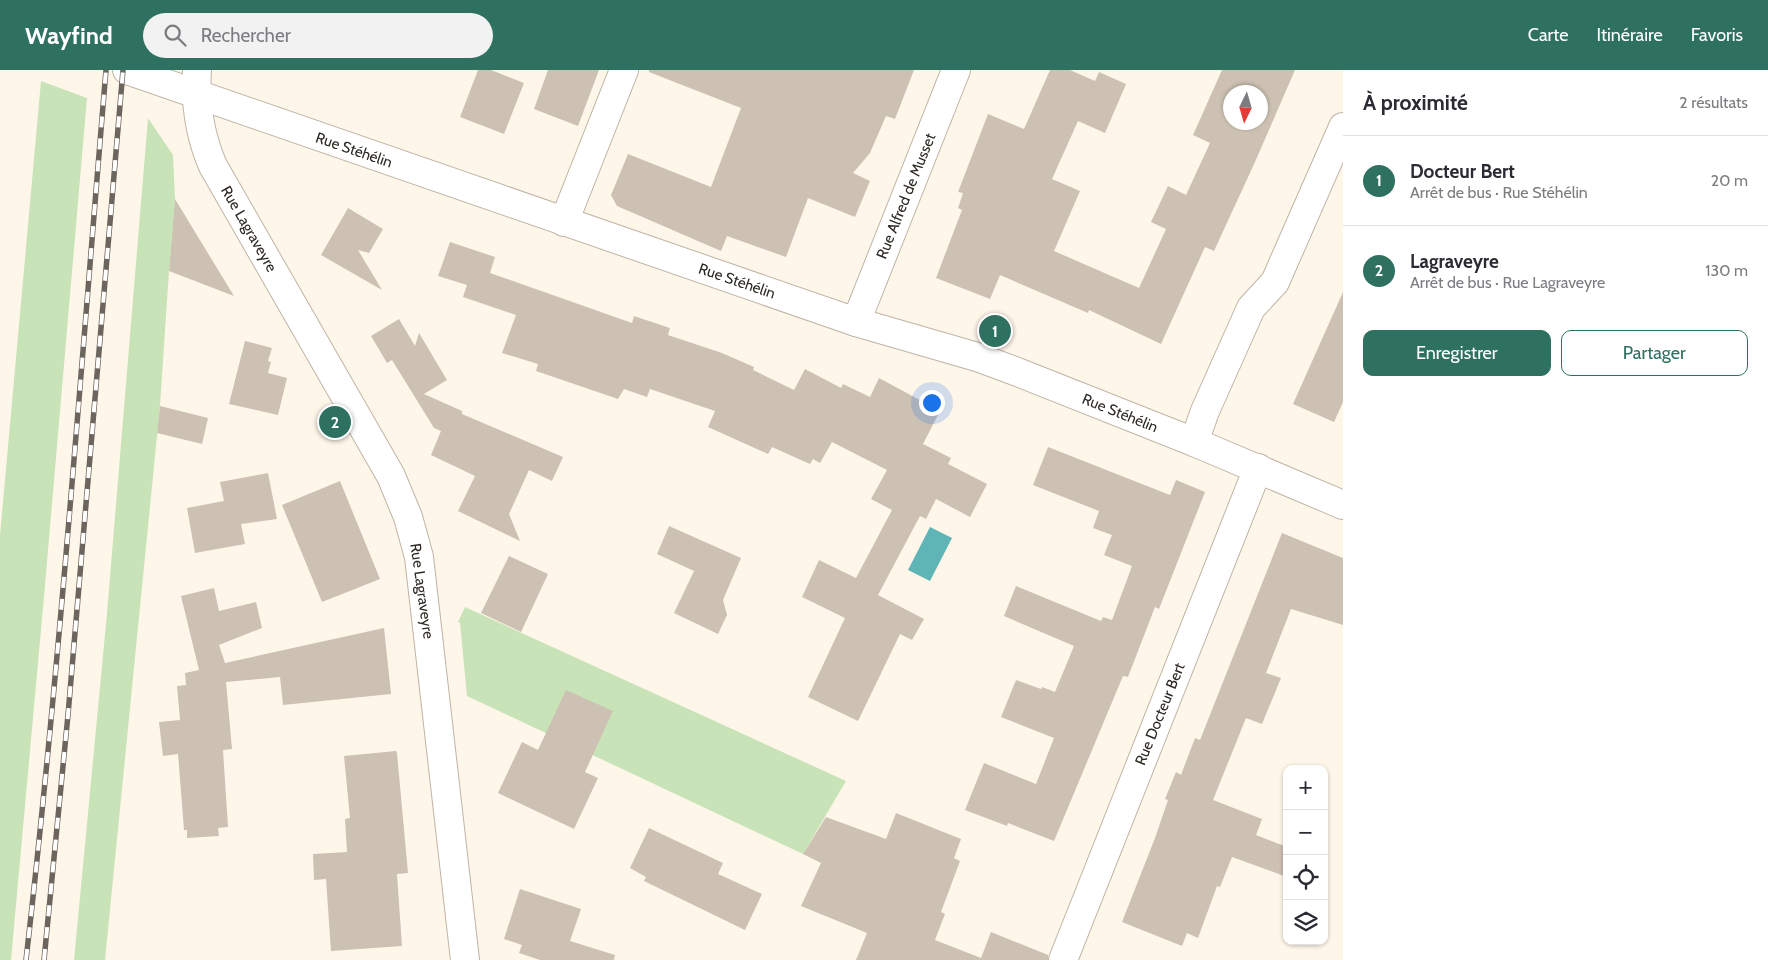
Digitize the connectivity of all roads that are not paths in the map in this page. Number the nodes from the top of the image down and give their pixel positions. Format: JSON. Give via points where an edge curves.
{"nodes":[{"id":1,"x":127,"y":70,"type":"edge"},
{"id":2,"x":624,"y":70,"type":"edge"},
{"id":3,"x":956,"y":70,"type":"edge"},
{"id":4,"x":196,"y":82,"type":"edge"},
{"id":5,"x":1343,"y":127,"type":"edge"},
{"id":6,"x":564,"y":222,"type":"junction"},
{"id":7,"x":856,"y":322,"type":"junction"},
{"id":8,"x":1194,"y":442,"type":"junction"},
{"id":9,"x":1258,"y":468,"type":"junction"},
{"id":10,"x":1343,"y":505,"type":"edge"},
{"id":11,"x":465,"y":960,"type":"edge"},
{"id":12,"x":1063,"y":960,"type":"edge"}],
"edges":[{"from":1,"to":4,"type":"street","name":"Rue Stéhélin","via":[[164,84]]},
{"from":2,"to":6,"type":"street"},
{"from":3,"to":7,"type":"street","name":"Rue Alfred de Musset"},
{"from":4,"to":6,"type":"street","name":"Rue Stéhélin"},
{"from":4,"to":11,"type":"street","name":"Rue Lagraveyre","via":[[204,145],[213,166],[391,476],[408,517],[420,557]]},
{"from":5,"to":8,"type":"street","via":[[1275,282],[1251,308]]},
{"from":6,"to":7,"type":"street","name":"Rue Stéhélin"},
{"from":7,"to":8,"type":"street","name":"Rue Stéhélin","via":[[977,357]]},
{"from":8,"to":9,"type":"street","name":"Rue Stéhélin"},
{"from":9,"to":10,"type":"street","name":"Rue Stéhélin"},
{"from":9,"to":12,"type":"street","name":"Rue Docteur Bert"}]}
